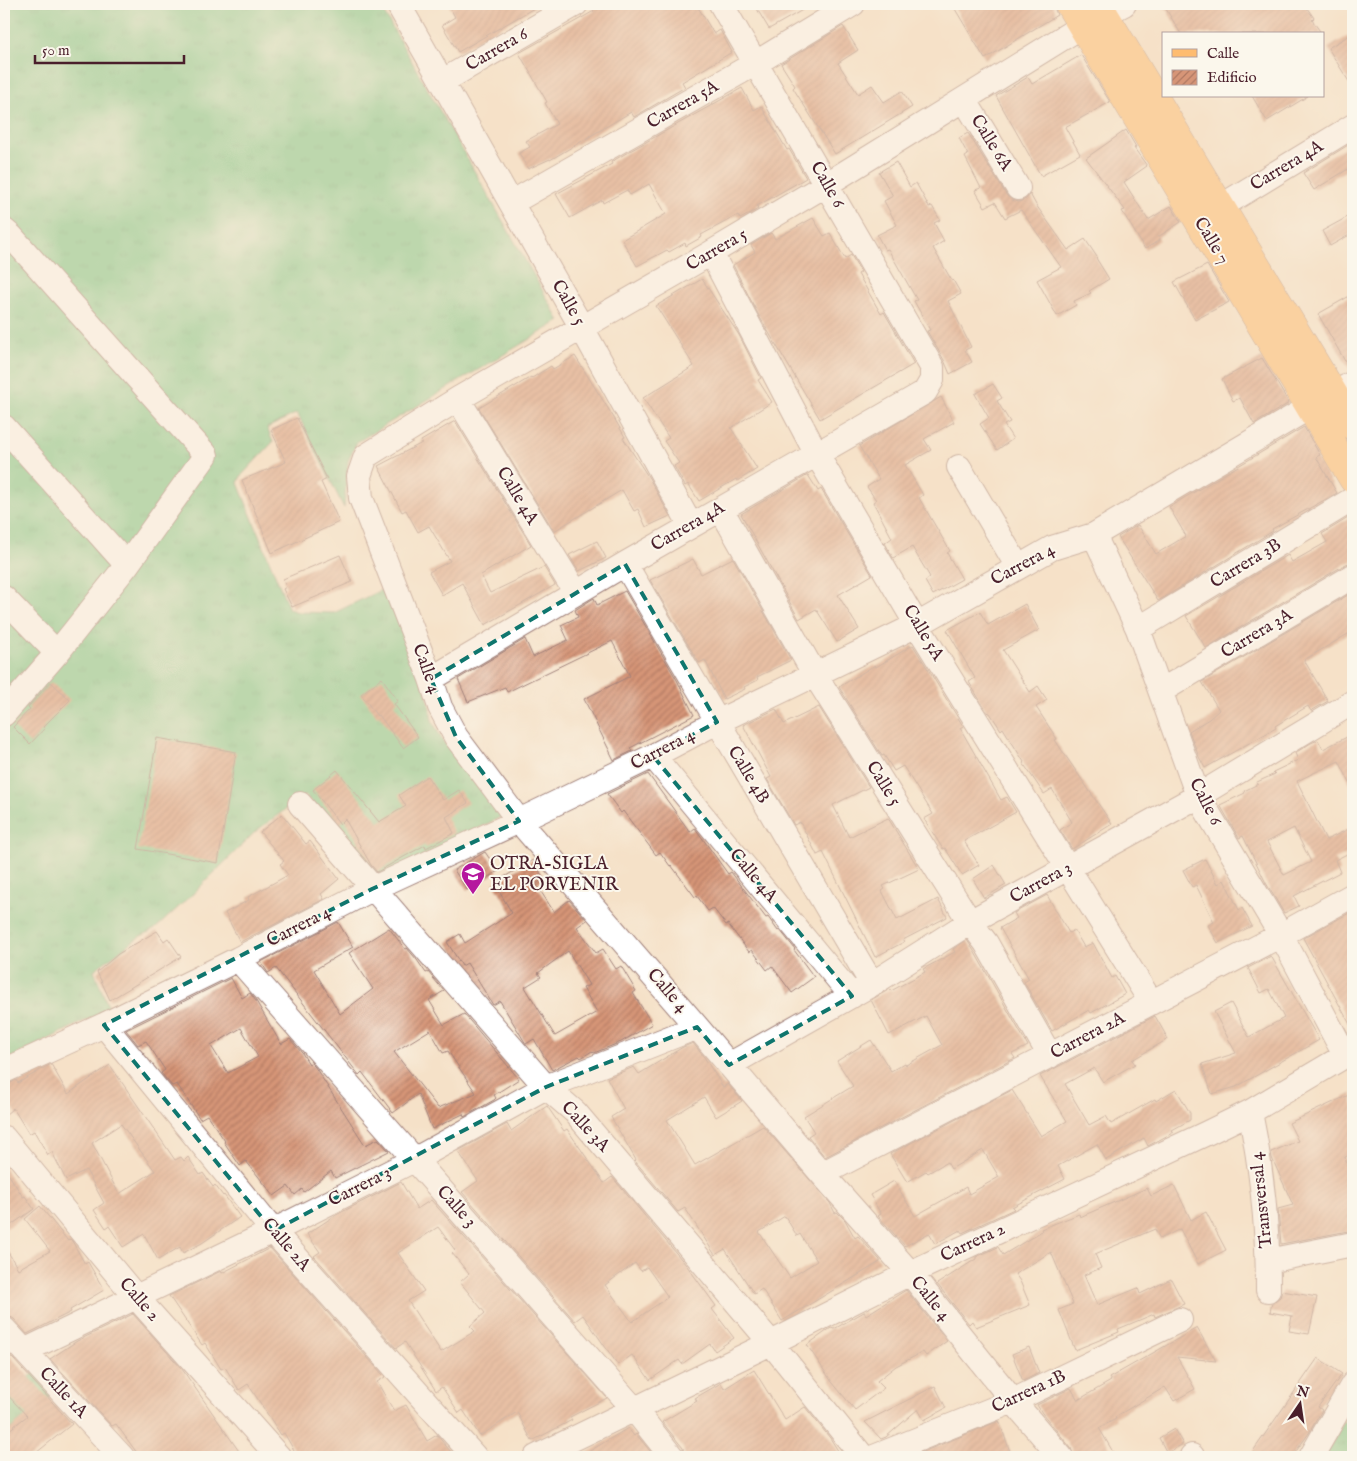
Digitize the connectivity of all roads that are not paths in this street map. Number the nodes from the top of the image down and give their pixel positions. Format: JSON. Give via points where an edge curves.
{"nodes":[{"id":1,"x":398,"y":4,"type":"edge"},
{"id":2,"x":576,"y":4,"type":"edge"},
{"id":3,"x":721,"y":4,"type":"edge"},
{"id":4,"x":853,"y":4,"type":"edge"},
{"id":5,"x":1096,"y":11,"type":"edge"},
{"id":6,"x":756,"y":63,"type":"junction"},
{"id":7,"x":442,"y":81,"type":"junction"},
{"id":8,"x":964,"y":99,"type":"junction"},
{"id":9,"x":1353,"y":126,"type":"edge"},
{"id":10,"x":827,"y":184,"type":"junction"},
{"id":11,"x":1018,"y":188,"type":"dead end"},
{"id":12,"x":511,"y":202,"type":"junction"},
{"id":13,"x":1220,"y":206,"type":"junction"},
{"id":14,"x":6,"y":236,"type":"edge"},
{"id":15,"x":711,"y":254,"type":"junction"},
{"id":16,"x":582,"y":328,"type":"junction"},
{"id":17,"x":932,"y":367,"type":"joint"},
{"id":18,"x":1344,"y":389,"type":"edge"},
{"id":19,"x":458,"y":399,"type":"junction"},
{"id":20,"x":1310,"y":407,"type":"junction"},
{"id":21,"x":1353,"y":426,"type":"edge"},
{"id":22,"x":4,"y":427,"type":"edge"},
{"id":23,"x":816,"y":453,"type":"junction"},
{"id":24,"x":959,"y":467,"type":"dead end"},
{"id":25,"x":359,"y":476,"type":"joint"},
{"id":26,"x":1353,"y":479,"type":"edge"},
{"id":27,"x":1353,"y":499,"type":"edge"},
{"id":28,"x":720,"y":508,"type":"junction"},
{"id":29,"x":691,"y":526,"type":"junction"},
{"id":30,"x":1094,"y":535,"type":"junction"},
{"id":31,"x":625,"y":564,"type":"junction"},
{"id":32,"x":127,"y":566,"type":"junction"},
{"id":33,"x":1018,"y":567,"type":"junction"},
{"id":34,"x":1353,"y":576,"type":"edge"},
{"id":35,"x":576,"y":593,"type":"junction"},
{"id":36,"x":4,"y":598,"type":"edge"},
{"id":37,"x":917,"y":625,"type":"junction"},
{"id":38,"x":1138,"y":630,"type":"junction"},
{"id":39,"x":57,"y":653,"type":"junction"},
{"id":40,"x":815,"y":674,"type":"junction"},
{"id":41,"x":431,"y":679,"type":"junction"},
{"id":42,"x":1161,"y":691,"type":"junction"},
{"id":43,"x":1353,"y":702,"type":"edge"},
{"id":44,"x":4,"y":714,"type":"edge"},
{"id":45,"x":717,"y":722,"type":"junction"},
{"id":46,"x":653,"y":756,"type":"junction"},
{"id":47,"x":1198,"y":796,"type":"junction"},
{"id":48,"x":300,"y":804,"type":"dead end"},
{"id":49,"x":519,"y":821,"type":"junction"},
{"id":50,"x":1069,"y":868,"type":"junction"},
{"id":51,"x":372,"y":889,"type":"junction"},
{"id":52,"x":1353,"y":895,"type":"edge"},
{"id":53,"x":970,"y":922,"type":"junction"},
{"id":54,"x":1281,"y":935,"type":"junction"},
{"id":55,"x":238,"y":959,"type":"junction"},
{"id":56,"x":872,"y":984,"type":"junction"},
{"id":57,"x":852,"y":996,"type":"junction"},
{"id":58,"x":1152,"y":1002,"type":"junction"},
{"id":59,"x":104,"y":1025,"type":"junction"},
{"id":60,"x":697,"y":1026,"type":"junction"},
{"id":61,"x":1349,"y":1053,"type":"edge"},
{"id":62,"x":1050,"y":1056,"type":"junction"},
{"id":63,"x":729,"y":1065,"type":"junction"},
{"id":64,"x":4,"y":1071,"type":"edge"},
{"id":65,"x":546,"y":1087,"type":"junction"},
{"id":66,"x":1250,"y":1112,"type":"junction"},
{"id":67,"x":4,"y":1138,"type":"edge"},
{"id":68,"x":414,"y":1160,"type":"junction"},
{"id":69,"x":822,"y":1174,"type":"junction"},
{"id":70,"x":273,"y":1231,"type":"junction"},
{"id":71,"x":1353,"y":1244,"type":"edge"},
{"id":72,"x":1268,"y":1262,"type":"junction"},
{"id":73,"x":910,"y":1273,"type":"junction"},
{"id":74,"x":1268,"y":1290,"type":"dead end"},
{"id":75,"x":136,"y":1297,"type":"junction"},
{"id":76,"x":1180,"y":1320,"type":"dead end"},
{"id":77,"x":4,"y":1329,"type":"edge"},
{"id":78,"x":771,"y":1343,"type":"junction"},
{"id":79,"x":24,"y":1351,"type":"junction"},
{"id":80,"x":1353,"y":1384,"type":"edge"},
{"id":81,"x":1013,"y":1401,"type":"junction"},
{"id":82,"x":635,"y":1410,"type":"junction"},
{"id":83,"x":122,"y":1457,"type":"edge"},
{"id":84,"x":279,"y":1457,"type":"edge"},
{"id":85,"x":475,"y":1457,"type":"edge"},
{"id":86,"x":536,"y":1457,"type":"edge"},
{"id":87,"x":672,"y":1457,"type":"edge"},
{"id":88,"x":863,"y":1457,"type":"edge"},
{"id":89,"x":874,"y":1457,"type":"edge"},
{"id":90,"x":1061,"y":1457,"type":"edge"},
{"id":91,"x":1310,"y":1457,"type":"edge"}],
"edges":[{"from":1,"to":7,"type":"street","name":"Calle 5"},
{"from":2,"to":7,"type":"street","name":"Carrera 6"},
{"from":3,"to":6,"type":"street","name":"Calle 6"},
{"from":4,"to":6,"type":"street","name":"Carrera 5A"},
{"from":5,"to":8,"type":"street","name":"Carrera 5"},
{"from":5,"to":13,"type":"main road","name":"Calle 7"},
{"from":5,"to":20,"type":"main road","name":"Calle 7"},
{"from":6,"to":10,"type":"street","name":"Calle 6"},
{"from":6,"to":12,"type":"street","name":"Carrera 5A"},
{"from":7,"to":12,"type":"street","name":"Calle 5"},
{"from":8,"to":10,"type":"street","name":"Carrera 5"},
{"from":8,"to":11,"type":"street","name":"Calle 6A"},
{"from":9,"to":13,"type":"street","name":"Carrera 4A"},
{"from":10,"to":15,"type":"street","name":"Carrera 5"},
{"from":10,"to":17,"type":"street","name":"Calle 6"},
{"from":12,"to":16,"type":"street","name":"Calle 5"},
{"from":13,"to":18,"type":"main road","name":"Calle 7"},
{"from":14,"to":32,"type":"street","via":[[206,455]]},
{"from":15,"to":16,"type":"street","name":"Carrera 5"},
{"from":15,"to":23,"type":"street","name":"Calle 5A"},
{"from":16,"to":19,"type":"street","name":"Carrera 5"},
{"from":16,"to":29,"type":"street","name":"Calle 5"},
{"from":17,"to":23,"type":"street","name":"Carrera 4A","via":[[932,380],[925,392]]},
{"from":18,"to":21,"type":"main road","name":"Calle 7"},
{"from":19,"to":25,"type":"street","name":"Carrera 5","via":[[366,456]]},
{"from":19,"to":35,"type":"street","name":"Calle 4A"},
{"from":20,"to":26,"type":"main road","name":"Calle 7"},
{"from":20,"to":30,"type":"street","name":"Carrera 4"},
{"from":22,"to":32,"type":"street"},
{"from":23,"to":28,"type":"street","name":"Carrera 4A"},
{"from":23,"to":37,"type":"street","name":"Calle 5A"},
{"from":24,"to":33,"type":"street"},
{"from":25,"to":41,"type":"street","name":"Calle 4","via":[[361,498]]},
{"from":27,"to":38,"type":"street","name":"Carrera 3B"},
{"from":28,"to":29,"type":"street","name":"Carrera 4A"},
{"from":28,"to":40,"type":"street","name":"Calle 5"},
{"from":29,"to":31,"type":"street","name":"Carrera 4A"},
{"from":30,"to":33,"type":"street","name":"Carrera 4","via":[[1052,548]]},
{"from":30,"to":38,"type":"street","name":"Calle 6"},
{"from":31,"to":35,"type":"street","name":"Carrera 4A"},
{"from":31,"to":45,"type":"street","name":"Calle 4B"},
{"from":32,"to":39,"type":"street"},
{"from":33,"to":37,"type":"street","name":"Carrera 4"},
{"from":34,"to":42,"type":"street","name":"Carrera 3A"},
{"from":35,"to":41,"type":"street","name":"Carrera 4A"},
{"from":36,"to":39,"type":"street"},
{"from":37,"to":40,"type":"street","name":"Carrera 4"},
{"from":37,"to":50,"type":"street","name":"Calle 5A"},
{"from":38,"to":42,"type":"street","name":"Calle 6"},
{"from":39,"to":44,"type":"street"},
{"from":40,"to":45,"type":"street","name":"Carrera 4"},
{"from":40,"to":53,"type":"street","name":"Calle 5"},
{"from":41,"to":49,"type":"street","name":"Calle 4","via":[[440,707],[456,737]]},
{"from":42,"to":47,"type":"street","name":"Calle 6"},
{"from":43,"to":47,"type":"street","name":"Carrera 3"},
{"from":45,"to":46,"type":"street","name":"Carrera 4"},
{"from":45,"to":56,"type":"street","name":"Calle 4B"},
{"from":46,"to":49,"type":"street","name":"Carrera 4"},
{"from":46,"to":57,"type":"street","name":"Calle 4A"},
{"from":47,"to":50,"type":"street","name":"Carrera 3"},
{"from":47,"to":54,"type":"street","name":"Calle 6"},
{"from":48,"to":51,"type":"street","name":"Calle 3A"},
{"from":49,"to":51,"type":"street","name":"Carrera 4"},
{"from":49,"to":60,"type":"street","name":"Calle 4"},
{"from":50,"to":53,"type":"street","name":"Carrera 3"},
{"from":50,"to":58,"type":"street","name":"Calle 5A"},
{"from":51,"to":55,"type":"street","name":"Carrera 4"},
{"from":51,"to":65,"type":"street","name":"Calle 3A"},
{"from":52,"to":54,"type":"street","name":"Carrera 2A"},
{"from":53,"to":56,"type":"street","name":"Carrera 3"},
{"from":53,"to":62,"type":"street","name":"Calle 5","via":[[986,943]]},
{"from":54,"to":58,"type":"street","name":"Carrera 2A"},
{"from":54,"to":61,"type":"street","name":"Calle 6"},
{"from":55,"to":59,"type":"street","name":"Carrera 4"},
{"from":55,"to":68,"type":"street","name":"Calle 3"},
{"from":56,"to":57,"type":"street","name":"Carrera 3"},
{"from":57,"to":63,"type":"street","name":"Carrera 3"},
{"from":58,"to":62,"type":"street","name":"Carrera 2A"},
{"from":59,"to":64,"type":"street","name":"Carrera 4"},
{"from":59,"to":70,"type":"street","name":"Calle 2A"},
{"from":60,"to":63,"type":"street","name":"Calle 4"},
{"from":60,"to":65,"type":"street","name":"Carrera 3"},
{"from":61,"to":66,"type":"street","name":"Carrera 2"},
{"from":62,"to":69,"type":"street","name":"Carrera 2A"},
{"from":63,"to":69,"type":"street","name":"Calle 4"},
{"from":65,"to":68,"type":"street","name":"Carrera 3"},
{"from":65,"to":78,"type":"street","name":"Calle 3A","via":[[575,1112]]},
{"from":66,"to":72,"type":"street","name":"Transversal 4"},
{"from":66,"to":73,"type":"street","name":"Carrera 2"},
{"from":67,"to":75,"type":"street","name":"Calle 2"},
{"from":68,"to":70,"type":"street","name":"Carrera 3"},
{"from":68,"to":82,"type":"street","name":"Calle 3"},
{"from":69,"to":73,"type":"street","name":"Calle 4"},
{"from":70,"to":75,"type":"street","name":"Carrera 3"},
{"from":70,"to":85,"type":"street","name":"Calle 2A"},
{"from":71,"to":72,"type":"street"},
{"from":72,"to":74,"type":"street","name":"Transversal 4"},
{"from":73,"to":78,"type":"street","name":"Carrera 2"},
{"from":73,"to":81,"type":"street","name":"Calle 4"},
{"from":75,"to":79,"type":"street","name":"Carrera 3"},
{"from":75,"to":84,"type":"street","name":"Calle 2"},
{"from":76,"to":81,"type":"street","name":"Carrera 1B"},
{"from":77,"to":79,"type":"street","name":"Calle 1A"},
{"from":78,"to":82,"type":"street","name":"Carrera 2"},
{"from":78,"to":88,"type":"street","name":"Calle 3A"},
{"from":79,"to":83,"type":"street","name":"Calle 1A"},
{"from":80,"to":91,"type":"street"},
{"from":81,"to":89,"type":"street","name":"Carrera 1B"},
{"from":81,"to":90,"type":"street","name":"Calle 4"},
{"from":82,"to":86,"type":"street","name":"Carrera 2"},
{"from":82,"to":87,"type":"street","name":"Calle 3"}]}
